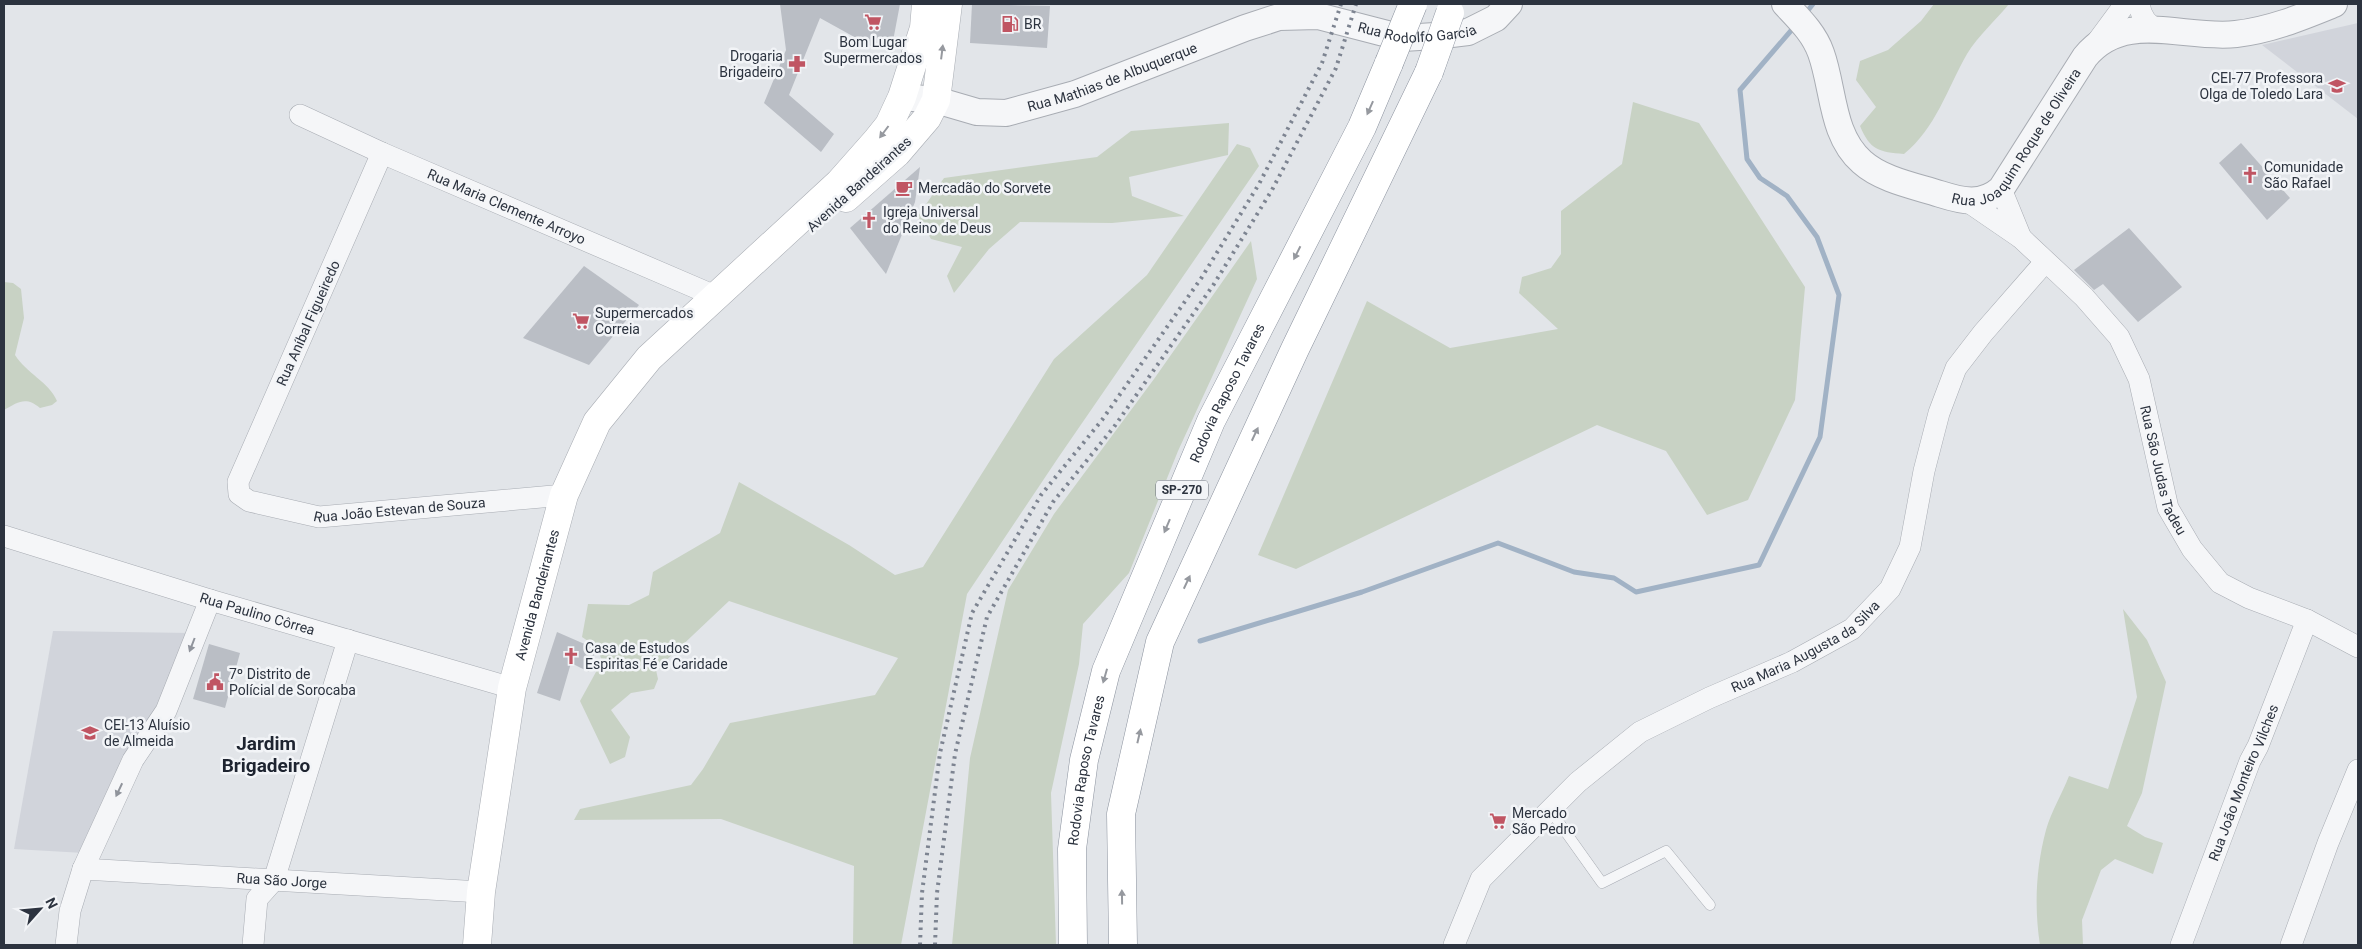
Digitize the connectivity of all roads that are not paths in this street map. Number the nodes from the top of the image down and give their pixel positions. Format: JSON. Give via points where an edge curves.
{"nodes":[{"id":1,"x":926,"y":4,"type":"edge"},
{"id":2,"x":948,"y":4,"type":"edge"},
{"id":3,"x":1413,"y":4,"type":"edge"},
{"id":4,"x":1509,"y":4,"type":"edge"},
{"id":5,"x":2334,"y":4,"type":"edge"},
{"id":6,"x":1786,"y":5,"type":"edge"},
{"id":7,"x":1452,"y":8,"type":"edge"},
{"id":8,"x":2128,"y":14,"type":"edge"},
{"id":9,"x":1318,"y":16,"type":"joint"},
{"id":10,"x":902,"y":97,"type":"junction"},
{"id":11,"x":936,"y":100,"type":"junction"},
{"id":12,"x":300,"y":115,"type":"dead end"},
{"id":13,"x":382,"y":153,"type":"junction"},
{"id":14,"x":2001,"y":189,"type":"junction"},
{"id":15,"x":1967,"y":201,"type":"junction"},
{"id":16,"x":2021,"y":238,"type":"junction"},
{"id":17,"x":2045,"y":262,"type":"junction"},
{"id":18,"x":715,"y":296,"type":"junction"},
{"id":19,"x":239,"y":494,"type":"joint"},
{"id":20,"x":564,"y":495,"type":"junction"},
{"id":21,"x":4,"y":536,"type":"edge"},
{"id":22,"x":210,"y":600,"type":"junction"},
{"id":23,"x":2307,"y":620,"type":"junction"},
{"id":24,"x":348,"y":640,"type":"junction"},
{"id":25,"x":2358,"y":647,"type":"edge"},
{"id":26,"x":512,"y":688,"type":"junction"},
{"id":27,"x":2258,"y":746,"type":"junction"},
{"id":28,"x":2358,"y":770,"type":"edge"},
{"id":29,"x":1550,"y":810,"type":"junction"},
{"id":30,"x":83,"y":869,"type":"junction"},
{"id":31,"x":274,"y":880,"type":"junction"},
{"id":32,"x":480,"y":892,"type":"junction"},
{"id":33,"x":1710,"y":905,"type":"dead end"},
{"id":34,"x":66,"y":945,"type":"edge"},
{"id":35,"x":253,"y":945,"type":"edge"},
{"id":36,"x":477,"y":945,"type":"edge"},
{"id":37,"x":1073,"y":945,"type":"edge"},
{"id":38,"x":1123,"y":945,"type":"edge"},
{"id":39,"x":1454,"y":945,"type":"edge"},
{"id":40,"x":2181,"y":945,"type":"edge"},
{"id":41,"x":2191,"y":945,"type":"edge"},
{"id":42,"x":2291,"y":945,"type":"edge"}],
"edges":[{"from":1,"to":10,"type":"main road","name":"Avenida Bandeirantes","via":[[924,28]]},
{"from":11,"to":2,"type":"main road","name":"Avenida Bandeirantes","one_way":true},
{"from":3,"to":37,"type":"main road","name":"Rodovia Raposo Tavares","number":"SP-270","one_way":true,"bridge":true,"via":[[1362,127],[1211,421],[1106,671],[1084,760],[1072,849]]},
{"from":4,"to":9,"type":"street","name":"Rua Rodolfo Garcia","via":[[1496,18],[1468,32],[1427,37],[1403,38]]},
{"from":5,"to":8,"type":"street","name":"Rua Joaquim Roque de Oliveira","via":[[2282,24],[2233,34],[2159,30]]},
{"from":6,"to":15,"type":"street","name":"Rua Joaquim Roque de Oliveira","via":[[1810,32],[1821,53],[1841,130],[1854,154],[1864,164],[1888,176]]},
{"from":38,"to":7,"type":"main road","number":"SP-270","one_way":true,"bridge":true,"via":[[1121,814],[1160,642],[1295,349],[1429,72]]},
{"from":8,"to":14,"type":"street","name":"Rua Joaquim Roque de Oliveira","via":[[2110,36],[2092,48]]},
{"from":9,"to":11,"type":"street","name":"Rua Mathias de Albuquerque","via":[[1279,17],[1075,94],[1020,110],[977,112]]},
{"from":10,"to":11,"type":"street","name":"Rua Mathias de Albuquerque"},
{"from":10,"to":18,"type":"main road","name":"Avenida Bandeirantes","one_way":true,"via":[[888,125],[839,183]]},
{"from":11,"to":18,"type":"main road","name":"Avenida Bandeirantes","via":[[928,118],[897,153],[826,216]]},
{"from":12,"to":13,"type":"street","name":"Rua Maria Clemente Arroyo"},
{"from":13,"to":18,"type":"street","name":"Rua Maria Clemente Arroyo"},
{"from":13,"to":19,"type":"street","name":"Rua Aníbal Figueiredo","via":[[238,482]]},
{"from":14,"to":15,"type":"street","name":"Rua Joaquim Roque de Oliveira","via":[[1984,200]]},
{"from":14,"to":16,"type":"street","name":"Rua São Judas Tadeu"},
{"from":15,"to":16,"type":"street","name":"Rua São Judas Tadeu"},
{"from":16,"to":17,"type":"street","name":"Rua São Judas Tadeu"},
{"from":17,"to":23,"type":"street","name":"Rua São Judas Tadeu","via":[[2084,297],[2119,337],[2139,380],[2168,508],[2192,549],[2220,583]]},
{"from":17,"to":29,"type":"street","name":"Rua Maria Augusta da Silva","via":[[1956,368],[1939,412],[1910,547],[1890,589],[1852,629],[1792,662],[1640,732],[1578,782]]},
{"from":18,"to":20,"type":"main road","name":"Avenida Bandeirantes","via":[[649,358],[597,422]]},
{"from":19,"to":20,"type":"street","name":"Rua João Estevan de Souza","via":[[249,501],[319,517]]},
{"from":20,"to":26,"type":"main road","name":"Avenida Bandeirantes"},
{"from":21,"to":22,"type":"street","name":"Rua Paulino Côrrea"},
{"from":22,"to":24,"type":"street","name":"Rua Paulino Côrrea"},
{"from":22,"to":30,"type":"street","one_way":true,"via":[[166,711],[133,760]]},
{"from":23,"to":25,"type":"street","name":"Rua São Judas Tadeu"},
{"from":23,"to":27,"type":"street","name":"Rua João Monteiro Vilches"},
{"from":24,"to":26,"type":"street","name":"Rua Paulino Côrrea"},
{"from":24,"to":31,"type":"street"},
{"from":26,"to":32,"type":"main road","name":"Avenida Bandeirantes"},
{"from":27,"to":40,"type":"street","name":"Rua João Monteiro Vilches"},
{"from":27,"to":41,"type":"street","via":[[2260,763]]},
{"from":28,"to":42,"type":"street"},
{"from":29,"to":33,"type":"lane","via":[[1602,883],[1666,851]]},
{"from":29,"to":39,"type":"street","name":"Rua Maria Augusta da Silva","via":[[1481,879]]},
{"from":30,"to":31,"type":"street","name":"Rua São Jorge"},
{"from":30,"to":34,"type":"street","via":[[70,911]]},
{"from":31,"to":32,"type":"street","name":"Rua São Jorge"},
{"from":31,"to":35,"type":"street","via":[[257,899]]},
{"from":32,"to":36,"type":"main road","name":"Avenida Bandeirantes"}]}
